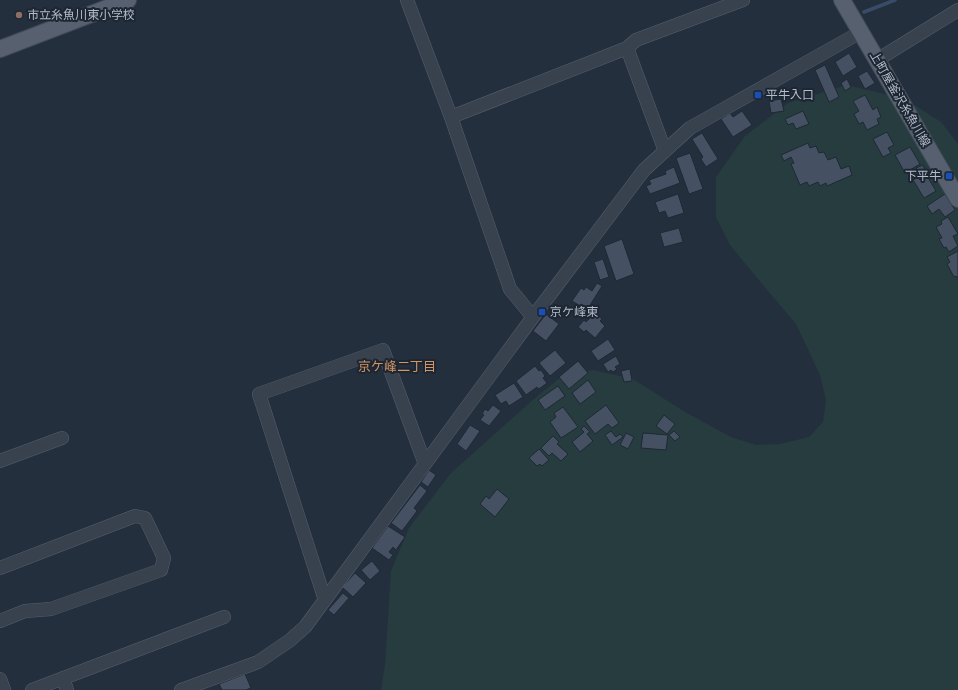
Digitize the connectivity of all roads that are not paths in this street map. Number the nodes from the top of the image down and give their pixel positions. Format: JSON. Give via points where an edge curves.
{"nodes":[{"id":1,"x":128,"y":0,"type":"edge"},
{"id":2,"x":407,"y":0,"type":"edge"},
{"id":3,"x":743,"y":0,"type":"edge"},
{"id":4,"x":842,"y":0,"type":"edge"},
{"id":5,"x":958,"y":10,"type":"edge"},
{"id":6,"x":861,"y":32,"type":"junction"},
{"id":7,"x":627,"y":48,"type":"junction"},
{"id":8,"x":0,"y":49,"type":"edge"},
{"id":9,"x":877,"y":60,"type":"junction"},
{"id":10,"x":451,"y":117,"type":"junction"},
{"id":11,"x":665,"y":151,"type":"junction"},
{"id":12,"x":956,"y":191,"type":"edge"},
{"id":13,"x":533,"y":316,"type":"junction"},
{"id":14,"x":62,"y":438,"type":"dead end"},
{"id":15,"x":0,"y":461,"type":"edge"},
{"id":16,"x":425,"y":464,"type":"junction"},
{"id":17,"x":0,"y":568,"type":"edge"},
{"id":18,"x":325,"y":600,"type":"junction"},
{"id":19,"x":224,"y":617,"type":"dead end"},
{"id":20,"x":0,"y":621,"type":"edge"},
{"id":21,"x":0,"y":679,"type":"edge"},
{"id":22,"x":65,"y":684,"type":"edge"},
{"id":23,"x":4,"y":690,"type":"edge"},
{"id":24,"x":32,"y":690,"type":"edge"},
{"id":25,"x":181,"y":690,"type":"edge"}],
"edges":[{"from":1,"to":8,"type":"main road"},
{"from":2,"to":10,"type":"street"},
{"from":3,"to":7,"type":"street","via":[[636,40]]},
{"from":4,"to":6,"type":"main road","name":"上町屋釜沢糸魚川線"},
{"from":5,"to":9,"type":"street"},
{"from":6,"to":9,"type":"main road","name":"上町屋釜沢糸魚川線"},
{"from":6,"to":11,"type":"street","via":[[690,128]]},
{"from":7,"to":10,"type":"street"},
{"from":7,"to":11,"type":"street"},
{"from":9,"to":12,"type":"main road","name":"上町屋釜沢糸魚川線"},
{"from":10,"to":13,"type":"street","via":[[510,289]]},
{"from":11,"to":13,"type":"street","via":[[644,170]]},
{"from":13,"to":16,"type":"street"},
{"from":14,"to":15,"type":"street"},
{"from":16,"to":18,"type":"street"},
{"from":16,"to":18,"type":"street","via":[[383,350],[259,394]]},
{"from":17,"to":20,"type":"street","via":[[135,516],[145,518],[164,558],[161,570],[51,609],[25,611]]},
{"from":18,"to":25,"type":"street","via":[[305,627],[258,662]]},
{"from":19,"to":22,"type":"street"},
{"from":21,"to":23,"type":"street"},
{"from":22,"to":24,"type":"street"}]}
